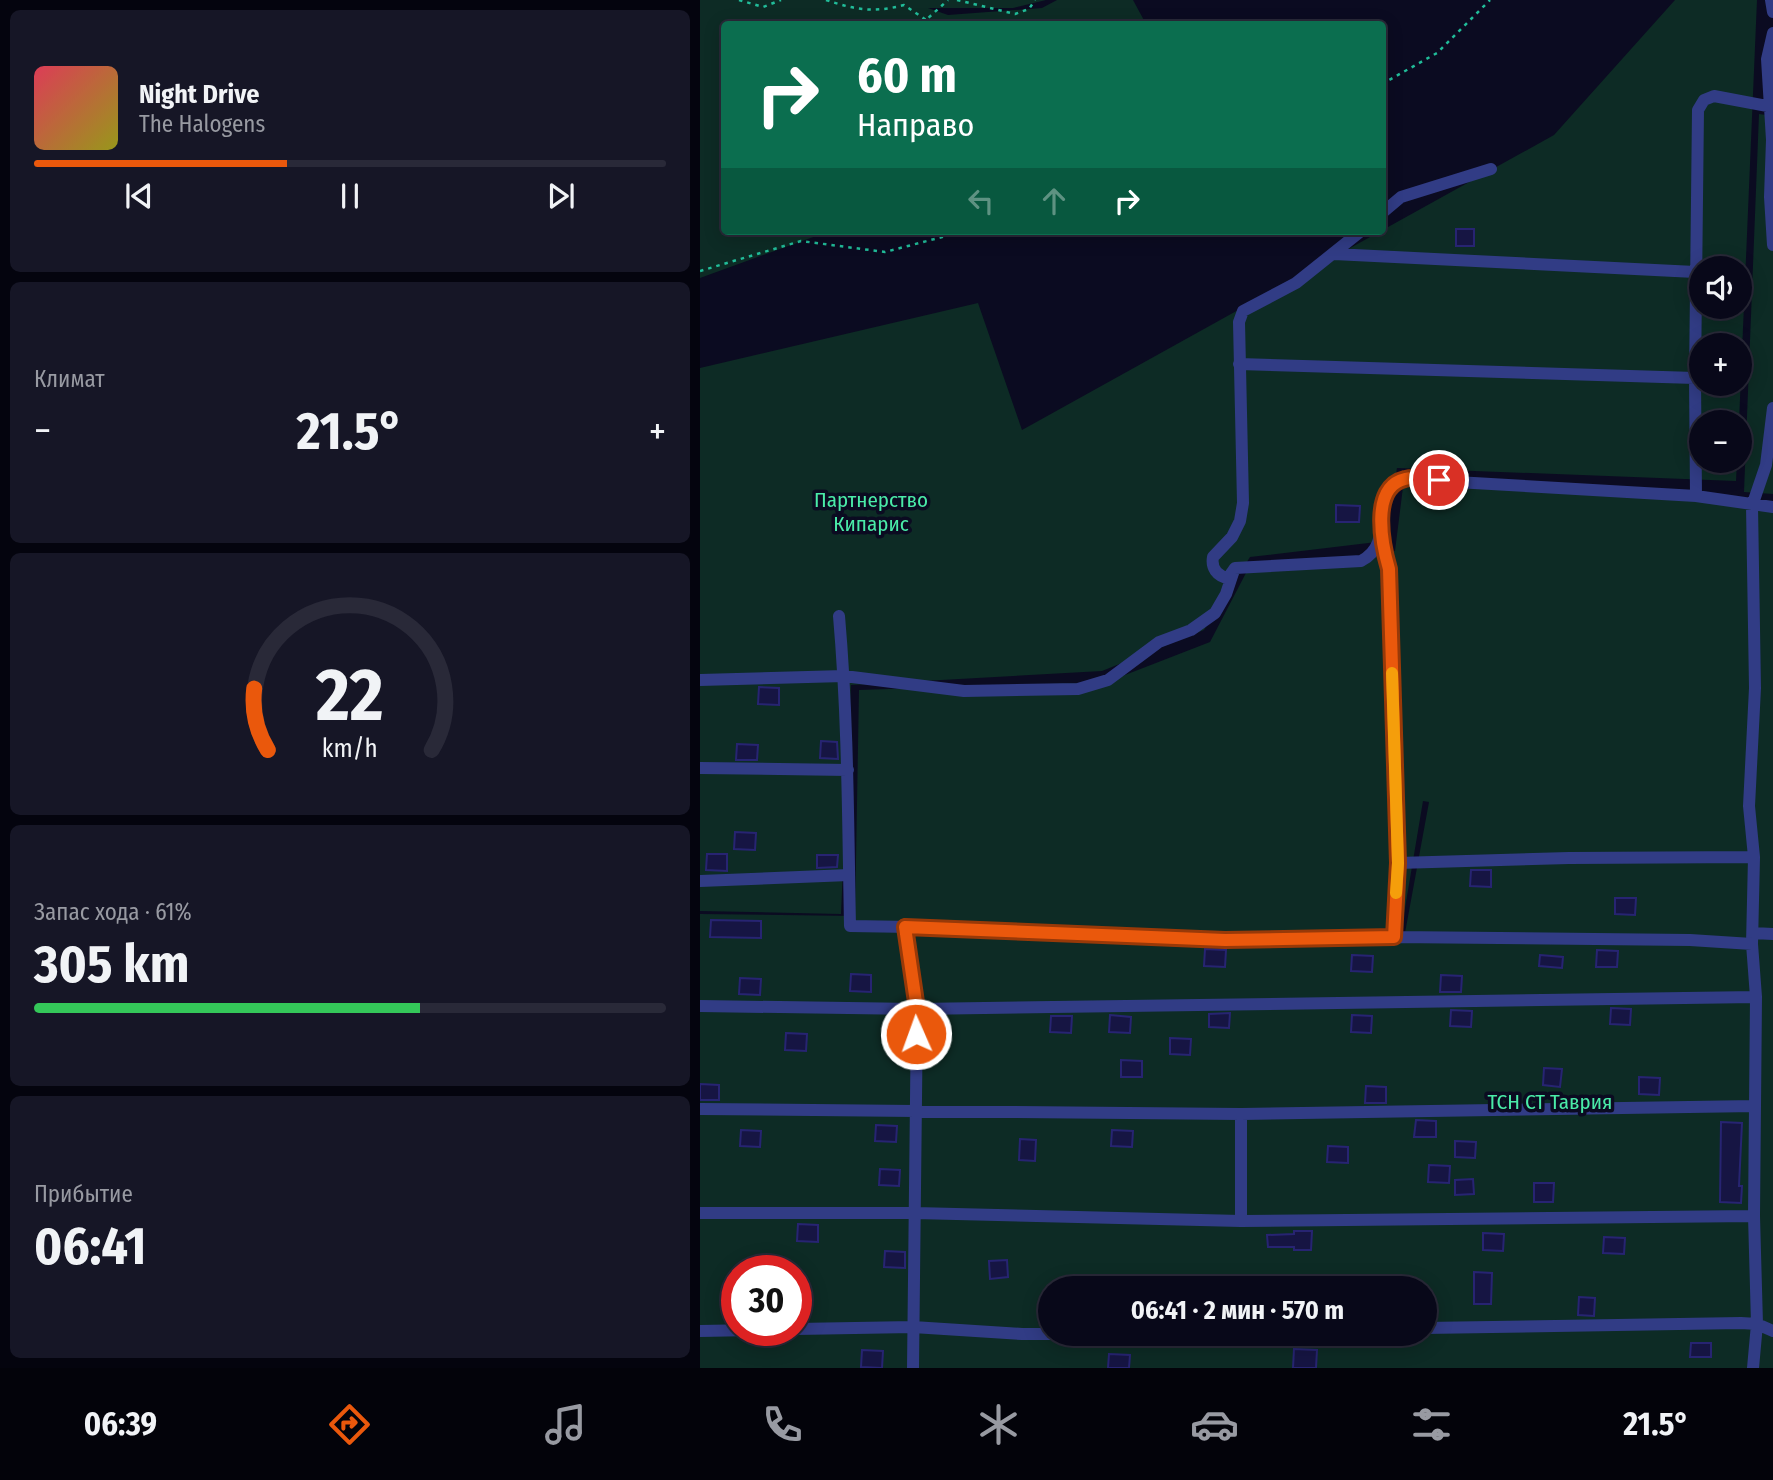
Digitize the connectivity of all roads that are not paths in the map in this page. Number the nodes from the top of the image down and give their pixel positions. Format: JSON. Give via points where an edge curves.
{"nodes":[{"id":1,"x":1771,"y":0,"type":"edge"},
{"id":2,"x":1773,"y":12,"type":"edge"},
{"id":3,"x":1773,"y":33,"type":"edge"},
{"id":4,"x":1771,"y":106,"type":"edge"},
{"id":5,"x":1491,"y":169,"type":"dead end"},
{"id":6,"x":1386,"y":210,"type":"edge"},
{"id":7,"x":1772,"y":220,"type":"edge"},
{"id":8,"x":1356,"y":235,"type":"edge"},
{"id":9,"x":1773,"y":244,"type":"edge"},
{"id":10,"x":1334,"y":254,"type":"junction"},
{"id":11,"x":1695,"y":256,"type":"edge"},
{"id":12,"x":1689,"y":272,"type":"edge"},
{"id":13,"x":1239,"y":364,"type":"junction"},
{"id":14,"x":1689,"y":378,"type":"edge"},
{"id":15,"x":1695,"y":396,"type":"edge"},
{"id":16,"x":1773,"y":408,"type":"edge"},
{"id":17,"x":1696,"y":496,"type":"junction"},
{"id":18,"x":1752,"y":506,"type":"junction"},
{"id":19,"x":1773,"y":507,"type":"edge"},
{"id":20,"x":1381,"y":538,"type":"junction"},
{"id":21,"x":1235,"y":569,"type":"junction"},
{"id":22,"x":839,"y":616,"type":"dead end"},
{"id":23,"x":844,"y":676,"type":"junction"},
{"id":24,"x":700,"y":680,"type":"edge"},
{"id":25,"x":700,"y":768,"type":"edge"},
{"id":26,"x":848,"y":770,"type":"junction"},
{"id":27,"x":1754,"y":857,"type":"junction"},
{"id":28,"x":1398,"y":863,"type":"junction"},
{"id":29,"x":849,"y":876,"type":"junction"},
{"id":30,"x":700,"y":881,"type":"edge"},
{"id":31,"x":905,"y":927,"type":"junction"},
{"id":32,"x":1773,"y":934,"type":"edge"},
{"id":33,"x":1394,"y":937,"type":"junction"},
{"id":34,"x":1752,"y":939,"type":"junction"},
{"id":35,"x":1756,"y":997,"type":"junction"},
{"id":36,"x":700,"y":1006,"type":"edge"},
{"id":37,"x":917,"y":1009,"type":"junction"},
{"id":38,"x":1755,"y":1106,"type":"junction"},
{"id":39,"x":700,"y":1109,"type":"edge"},
{"id":40,"x":915,"y":1111,"type":"junction"},
{"id":41,"x":1241,"y":1114,"type":"junction"},
{"id":42,"x":700,"y":1213,"type":"edge"},
{"id":43,"x":915,"y":1213,"type":"junction"},
{"id":44,"x":1754,"y":1216,"type":"junction"},
{"id":45,"x":1241,"y":1221,"type":"junction"},
{"id":46,"x":1757,"y":1324,"type":"junction"},
{"id":47,"x":913,"y":1327,"type":"junction"},
{"id":48,"x":1437,"y":1328,"type":"edge"},
{"id":49,"x":812,"y":1329,"type":"edge"},
{"id":50,"x":700,"y":1331,"type":"edge"},
{"id":51,"x":721,"y":1331,"type":"edge"},
{"id":52,"x":1773,"y":1331,"type":"edge"},
{"id":53,"x":1038,"y":1334,"type":"edge"},
{"id":54,"x":913,"y":1368,"type":"edge"},
{"id":55,"x":1753,"y":1368,"type":"edge"}],
"edges":[{"from":1,"to":2,"type":"street"},
{"from":3,"to":4,"type":"street","via":[[1767,59]]},
{"from":4,"to":7,"type":"street"},
{"from":4,"to":11,"type":"street","via":[[1714,96],[1700,105]]},
{"from":5,"to":6,"type":"street","via":[[1401,197]]},
{"from":7,"to":9,"type":"street"},
{"from":8,"to":10,"type":"street"},
{"from":10,"to":12,"type":"street"},
{"from":10,"to":13,"type":"street","via":[[1296,283],[1243,311]]},
{"from":13,"to":14,"type":"street"},
{"from":13,"to":21,"type":"street","via":[[1243,503],[1232,537],[1216,552],[1213,562],[1223,577],[1228,578]]},
{"from":15,"to":17,"type":"street"},
{"from":16,"to":18,"type":"street","via":[[1766,465]]},
{"from":17,"to":18,"type":"street"},
{"from":17,"to":20,"type":"street","via":[[1404,479],[1385,495]]},
{"from":18,"to":19,"type":"street"},
{"from":18,"to":27,"type":"street","via":[[1755,688],[1749,806]]},
{"from":20,"to":21,"type":"street","via":[[1370,556],[1360,561]]},
{"from":20,"to":28,"type":"street","via":[[1389,569]]},
{"from":21,"to":23,"type":"street","via":[[1215,613],[1191,630],[1159,642],[1108,680],[1078,689],[964,691]]},
{"from":22,"to":23,"type":"street"},
{"from":23,"to":24,"type":"street"},
{"from":23,"to":26,"type":"street"},
{"from":25,"to":26,"type":"street"},
{"from":26,"to":29,"type":"street"},
{"from":27,"to":28,"type":"street"},
{"from":27,"to":34,"type":"street"},
{"from":28,"to":33,"type":"street"},
{"from":29,"to":30,"type":"street"},
{"from":29,"to":31,"type":"street","via":[[850,926]]},
{"from":31,"to":33,"type":"street","via":[[1225,940]]},
{"from":31,"to":37,"type":"street"},
{"from":32,"to":34,"type":"street"},
{"from":33,"to":34,"type":"street"},
{"from":34,"to":35,"type":"street"},
{"from":35,"to":37,"type":"street"},
{"from":35,"to":38,"type":"street"},
{"from":36,"to":37,"type":"street"},
{"from":37,"to":40,"type":"street"},
{"from":38,"to":41,"type":"street"},
{"from":38,"to":44,"type":"street"},
{"from":39,"to":40,"type":"street"},
{"from":40,"to":41,"type":"street"},
{"from":40,"to":43,"type":"street"},
{"from":41,"to":45,"type":"street"},
{"from":42,"to":43,"type":"street"},
{"from":43,"to":45,"type":"street"},
{"from":43,"to":47,"type":"street"},
{"from":44,"to":45,"type":"street"},
{"from":44,"to":46,"type":"street"},
{"from":46,"to":48,"type":"street"},
{"from":46,"to":52,"type":"street"},
{"from":46,"to":55,"type":"street"},
{"from":47,"to":49,"type":"street"},
{"from":47,"to":53,"type":"street"},
{"from":47,"to":54,"type":"street"},
{"from":50,"to":51,"type":"street"}]}
